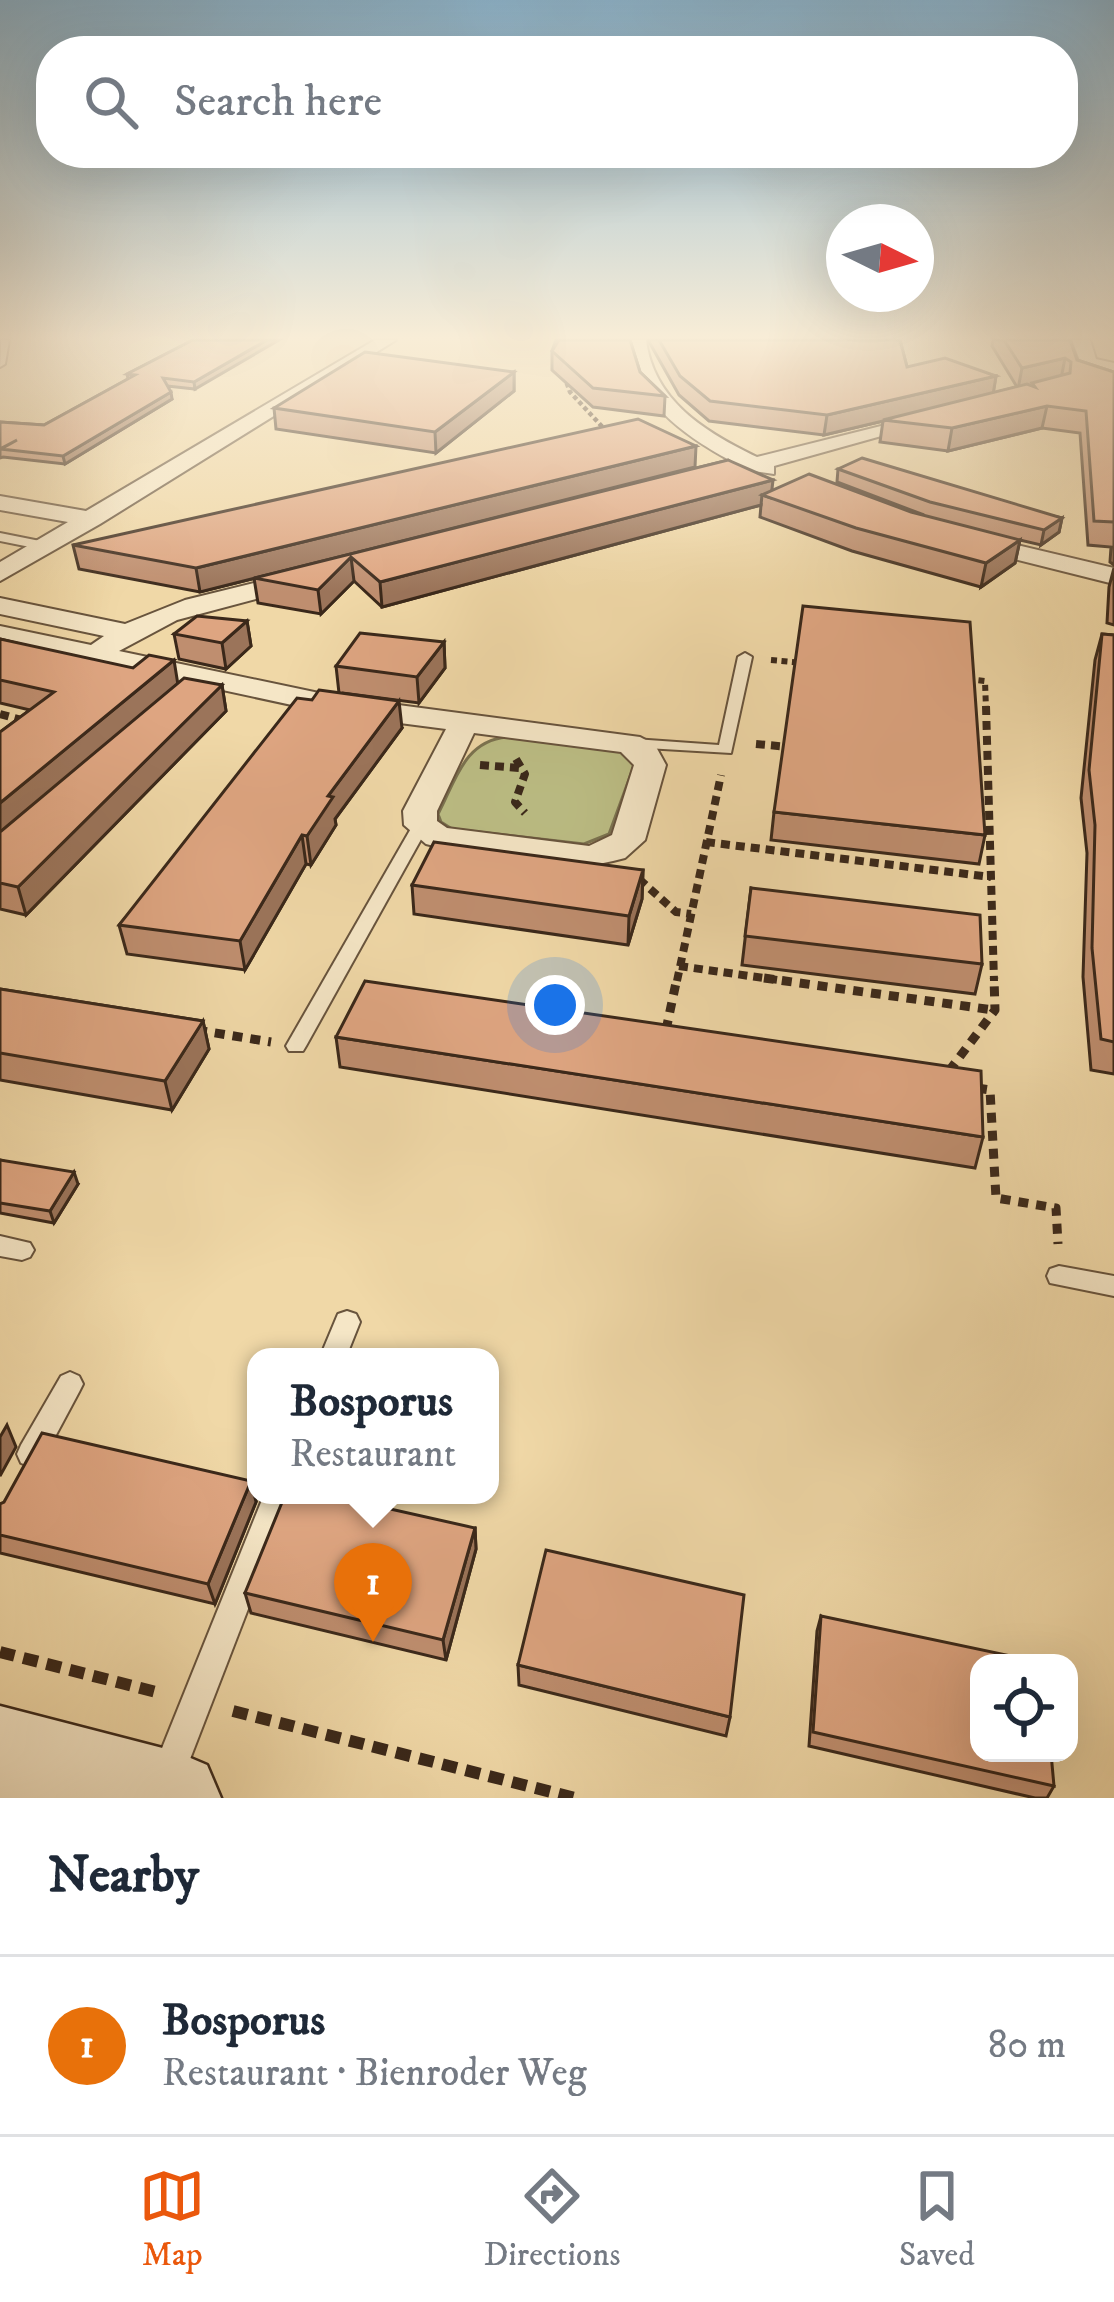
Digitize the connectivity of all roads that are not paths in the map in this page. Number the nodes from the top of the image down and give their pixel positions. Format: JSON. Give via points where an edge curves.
{"nodes":[{"id":1,"x":249,"y":424,"type":"edge"},
{"id":2,"x":690,"y":424,"type":"edge"},
{"id":3,"x":912,"y":424,"type":"edge"},
{"id":4,"x":756,"y":464,"type":"junction"},
{"id":5,"x":800,"y":482,"type":"edge"},
{"id":6,"x":682,"y":483,"type":"edge"},
{"id":7,"x":0,"y":503,"type":"edge"},
{"id":8,"x":92,"y":519,"type":"junction"},
{"id":9,"x":940,"y":532,"type":"edge"},
{"id":10,"x":0,"y":538,"type":"edge"},
{"id":11,"x":45,"y":546,"type":"junction"},
{"id":12,"x":335,"y":571,"type":"edge"},
{"id":13,"x":0,"y":572,"type":"edge"},
{"id":14,"x":1114,"y":576,"type":"edge"},
{"id":15,"x":0,"y":606,"type":"edge"},
{"id":16,"x":124,"y":632,"type":"junction"},
{"id":17,"x":0,"y":634,"type":"edge"},
{"id":18,"x":95,"y":656,"type":"junction"},
{"id":19,"x":746,"y":657,"type":"road end"},
{"id":20,"x":464,"y":723,"type":"junction"},
{"id":21,"x":629,"y":744,"type":"junction"},
{"id":22,"x":421,"y":825,"type":"junction"},
{"id":23,"x":296,"y":1046,"type":"road end"},
{"id":24,"x":1059,"y":1276,"type":"road end"},
{"id":25,"x":1114,"y":1286,"type":"edge"},
{"id":26,"x":347,"y":1322,"type":"dead end"},
{"id":27,"x":337,"y":1348,"type":"edge"},
{"id":28,"x":70,"y":1384,"type":"dead end"},
{"id":29,"x":20,"y":1475,"type":"edge"},
{"id":30,"x":274,"y":1504,"type":"edge"},
{"id":31,"x":5,"y":1766,"type":"edge"},
{"id":32,"x":167,"y":1796,"type":"edge"}],
"edges":[{"from":1,"to":8,"type":"street"},
{"from":2,"to":4,"type":"street"},
{"from":3,"to":4,"type":"street"},
{"from":4,"to":5,"type":"street"},
{"from":4,"to":6,"type":"street"},
{"from":7,"to":8,"type":"street"},
{"from":8,"to":11,"type":"street"},
{"from":9,"to":14,"type":"street"},
{"from":10,"to":11,"type":"lane"},
{"from":11,"to":13,"type":"street"},
{"from":12,"to":16,"type":"street","via":[[159,615]]},
{"from":15,"to":16,"type":"street"},
{"from":16,"to":18,"type":"street"},
{"from":17,"to":18,"type":"street"},
{"from":18,"to":20,"type":"street","via":[[195,684]]},
{"from":19,"to":21,"type":"lane","via":[[727,745]]},
{"from":20,"to":21,"type":"street"},
{"from":20,"to":22,"type":"street"},
{"from":21,"to":22,"type":"street","via":[[650,765],[628,840],[613,851],[589,856],[438,837]]},
{"from":22,"to":23,"type":"lane"},
{"from":24,"to":25,"type":"lane"},
{"from":26,"to":27,"type":"lane"},
{"from":28,"to":29,"type":"lane"},
{"from":30,"to":32,"type":"lane"},
{"from":31,"to":32,"type":"main road"}]}
